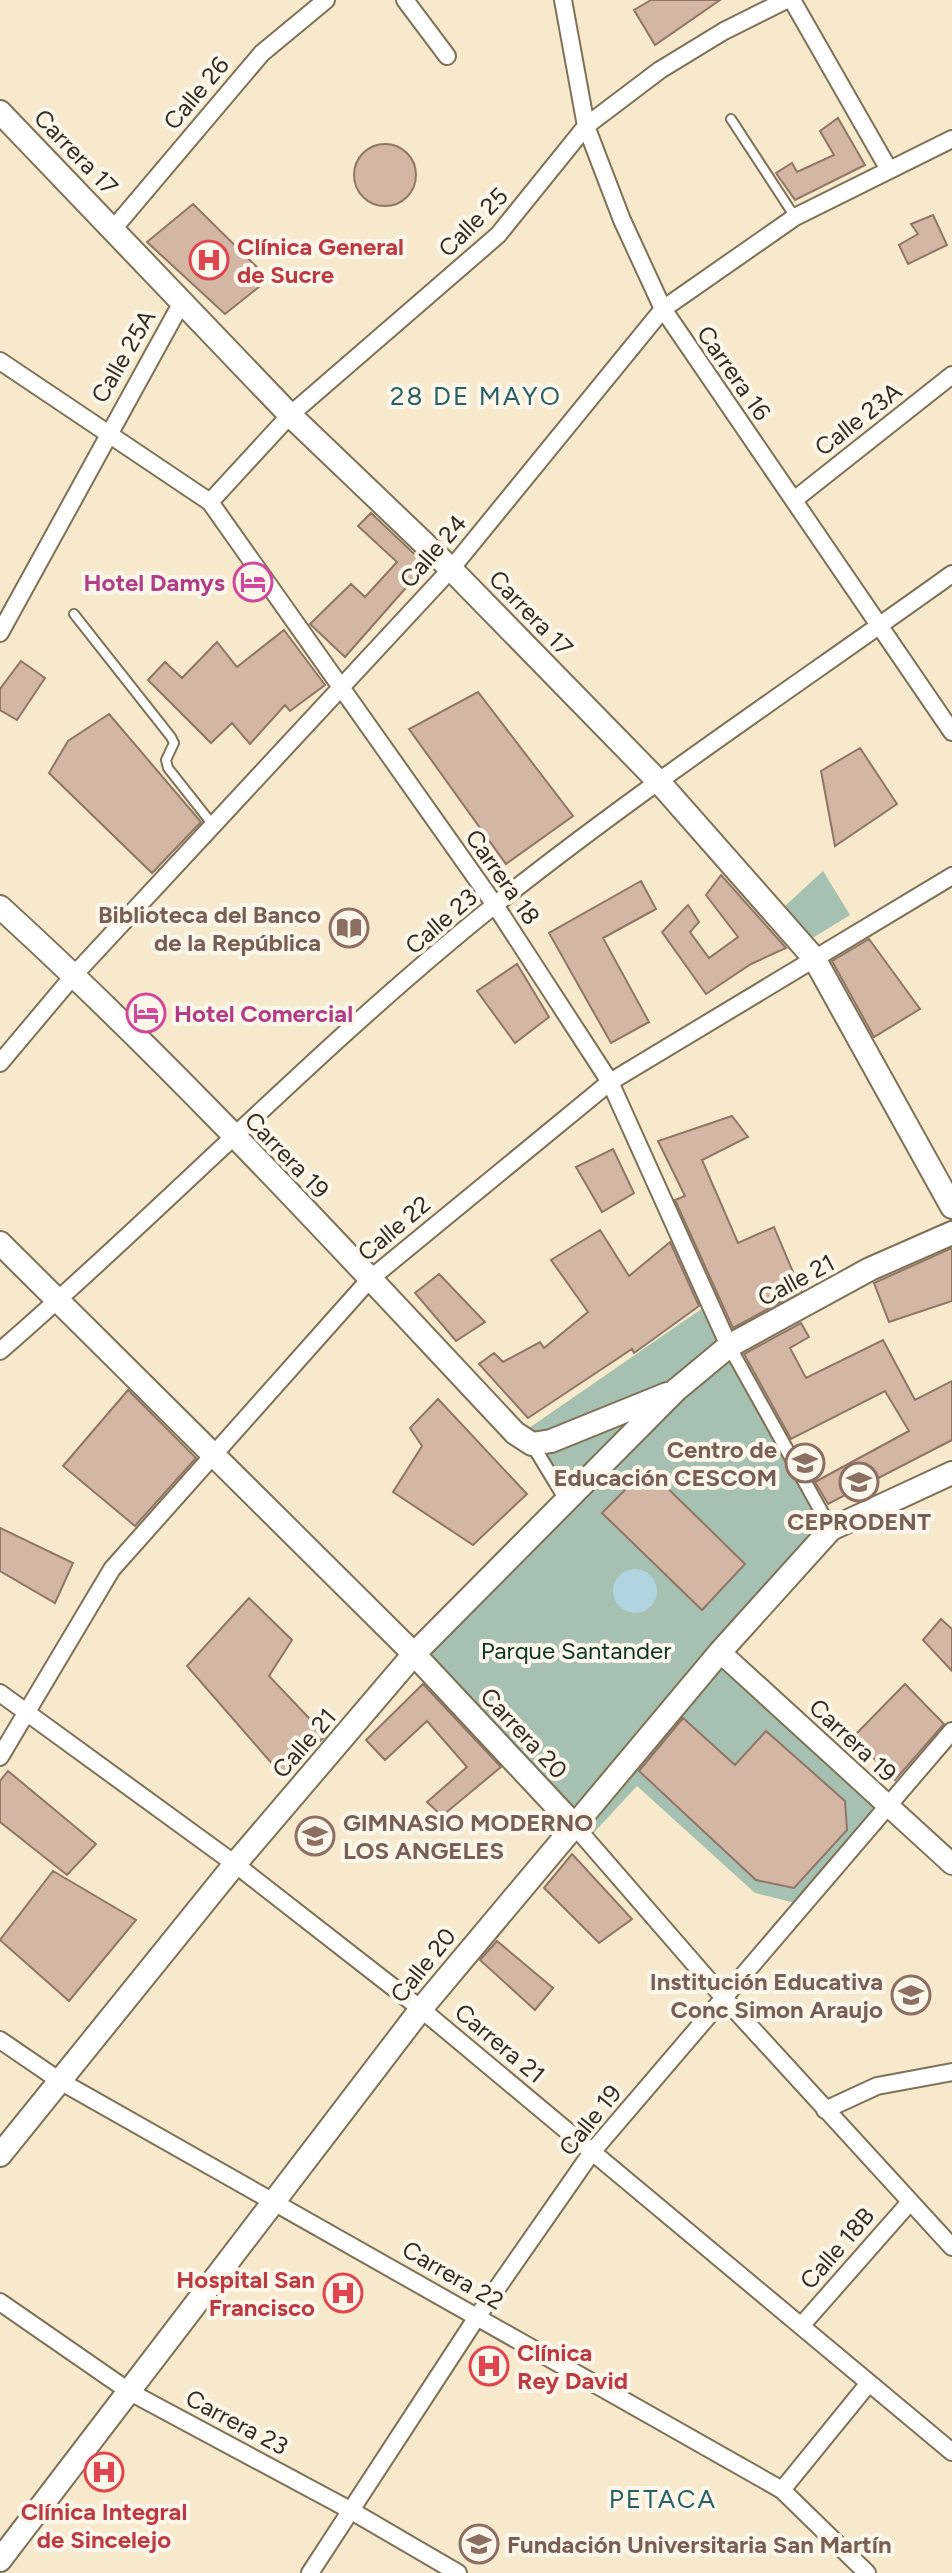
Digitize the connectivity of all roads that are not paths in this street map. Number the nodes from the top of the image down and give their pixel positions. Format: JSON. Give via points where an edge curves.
{"nodes":[{"id":1,"x":326,"y":0,"type":"edge"},
{"id":2,"x":405,"y":0,"type":"edge"},
{"id":3,"x":563,"y":0,"type":"edge"},
{"id":4,"x":789,"y":0,"type":"edge"},
{"id":5,"x":447,"y":56,"type":"dead end"},
{"id":6,"x":0,"y":112,"type":"edge"},
{"id":7,"x":731,"y":119,"type":"dead end"},
{"id":8,"x":586,"y":126,"type":"junction"},
{"id":9,"x":952,"y":139,"type":"edge"},
{"id":10,"x":888,"y":168,"type":"junction"},
{"id":11,"x":795,"y":217,"type":"junction"},
{"id":12,"x":114,"y":228,"type":"junction"},
{"id":13,"x":182,"y":302,"type":"junction"},
{"id":14,"x":663,"y":309,"type":"junction"},
{"id":15,"x":0,"y":361,"type":"edge"},
{"id":16,"x":952,"y":375,"type":"edge"},
{"id":17,"x":290,"y":415,"type":"junction"},
{"id":18,"x":106,"y":435,"type":"junction"},
{"id":19,"x":794,"y":500,"type":"junction"},
{"id":20,"x":210,"y":502,"type":"junction"},
{"id":21,"x":451,"y":569,"type":"junction"},
{"id":22,"x":952,"y":574,"type":"edge"},
{"id":23,"x":74,"y":614,"type":"dead end"},
{"id":24,"x":880,"y":626,"type":"junction"},
{"id":25,"x":0,"y":633,"type":"edge"},
{"id":26,"x":341,"y":691,"type":"junction"},
{"id":27,"x":952,"y":732,"type":"edge"},
{"id":28,"x":659,"y":782,"type":"junction"},
{"id":29,"x":213,"y":826,"type":"junction"},
{"id":30,"x":952,"y":876,"type":"edge"},
{"id":31,"x":495,"y":905,"type":"junction"},
{"id":32,"x":0,"y":907,"type":"edge"},
{"id":33,"x":814,"y":958,"type":"junction"},
{"id":34,"x":74,"y":975,"type":"junction"},
{"id":35,"x":0,"y":1063,"type":"edge"},
{"id":36,"x":610,"y":1082,"type":"junction"},
{"id":37,"x":232,"y":1135,"type":"junction"},
{"id":38,"x":952,"y":1207,"type":"edge"},
{"id":39,"x":952,"y":1233,"type":"edge"},
{"id":40,"x":0,"y":1243,"type":"edge"},
{"id":41,"x":370,"y":1279,"type":"junction"},
{"id":42,"x":57,"y":1302,"type":"junction"},
{"id":43,"x":729,"y":1346,"type":"junction"},
{"id":44,"x":0,"y":1351,"type":"edge"},
{"id":45,"x":676,"y":1390,"type":"junction"},
{"id":46,"x":532,"y":1444,"type":"junction"},
{"id":47,"x":211,"y":1455,"type":"junction"},
{"id":48,"x":952,"y":1473,"type":"edge"},
{"id":49,"x":566,"y":1500,"type":"junction"},
{"id":50,"x":831,"y":1529,"type":"junction"},
{"id":51,"x":720,"y":1652,"type":"junction"},
{"id":52,"x":414,"y":1654,"type":"junction"},
{"id":53,"x":0,"y":1693,"type":"edge"},
{"id":54,"x":26,"y":1712,"type":"junction"},
{"id":55,"x":952,"y":1731,"type":"edge"},
{"id":56,"x":0,"y":1757,"type":"edge"},
{"id":57,"x":888,"y":1808,"type":"junction"},
{"id":58,"x":573,"y":1824,"type":"junction"},
{"id":59,"x":235,"y":1864,"type":"junction"},
{"id":60,"x":952,"y":1864,"type":"edge"},
{"id":61,"x":724,"y":1998,"type":"junction"},
{"id":62,"x":421,"y":2009,"type":"junction"},
{"id":63,"x":0,"y":2040,"type":"edge"},
{"id":64,"x":952,"y":2072,"type":"edge"},
{"id":65,"x":60,"y":2081,"type":"junction"},
{"id":66,"x":825,"y":2110,"type":"junction"},
{"id":67,"x":592,"y":2152,"type":"junction"},
{"id":68,"x":0,"y":2155,"type":"edge"},
{"id":69,"x":273,"y":2200,"type":"junction"},
{"id":70,"x":910,"y":2202,"type":"junction"},
{"id":71,"x":952,"y":2247,"type":"edge"},
{"id":72,"x":0,"y":2302,"type":"edge"},
{"id":73,"x":477,"y":2317,"type":"junction"},
{"id":74,"x":801,"y":2326,"type":"junction"},
{"id":75,"x":869,"y":2383,"type":"junction"},
{"id":76,"x":130,"y":2392,"type":"junction"},
{"id":77,"x":952,"y":2452,"type":"edge"},
{"id":78,"x":782,"y":2490,"type":"junction"},
{"id":79,"x":350,"y":2510,"type":"junction"},
{"id":80,"x":0,"y":2560,"type":"edge"},
{"id":81,"x":310,"y":2573,"type":"edge"},
{"id":82,"x":458,"y":2573,"type":"edge"},
{"id":83,"x":867,"y":2573,"type":"edge"}],
"edges":[{"from":1,"to":12,"type":"street","name":"Calle 26","via":[[262,53]]},
{"from":2,"to":5,"type":"street"},
{"from":3,"to":8,"type":"street","name":"Carrera 16"},
{"from":4,"to":8,"type":"street","name":"Calle 25","via":[[660,70]]},
{"from":4,"to":10,"type":"street"},
{"from":6,"to":12,"type":"main road","name":"Carrera 17"},
{"from":7,"to":11,"type":"lane"},
{"from":8,"to":14,"type":"street","name":"Carrera 16"},
{"from":8,"to":17,"type":"street","name":"Calle 25","via":[[498,235]]},
{"from":9,"to":10,"type":"street","name":"Calle 24"},
{"from":10,"to":11,"type":"street","name":"Calle 24"},
{"from":11,"to":14,"type":"street","name":"Calle 24"},
{"from":12,"to":13,"type":"main road","name":"Carrera 17"},
{"from":13,"to":17,"type":"main road","name":"Carrera 17"},
{"from":13,"to":18,"type":"street","name":"Calle 25A"},
{"from":14,"to":19,"type":"street","name":"Carrera 16"},
{"from":14,"to":21,"type":"street","name":"Calle 24"},
{"from":15,"to":18,"type":"street","name":"Carrera 18"},
{"from":16,"to":19,"type":"street","name":"Calle 23A"},
{"from":17,"to":20,"type":"street","name":"Calle 25"},
{"from":17,"to":21,"type":"main road","name":"Carrera 17"},
{"from":18,"to":20,"type":"street","name":"Carrera 18"},
{"from":18,"to":25,"type":"street"},
{"from":19,"to":24,"type":"street","name":"Carrera 16"},
{"from":20,"to":26,"type":"street","name":"Carrera 18"},
{"from":21,"to":26,"type":"street","name":"Calle 24"},
{"from":21,"to":28,"type":"main road","name":"Carrera 17"},
{"from":22,"to":24,"type":"street","name":"Calle 23"},
{"from":23,"to":29,"type":"lane","via":[[171,737],[168,768]]},
{"from":24,"to":27,"type":"street","name":"Carrera 16"},
{"from":24,"to":28,"type":"street","name":"Calle 23"},
{"from":26,"to":29,"type":"street","name":"Calle 24"},
{"from":26,"to":31,"type":"street","name":"Carrera 18"},
{"from":28,"to":31,"type":"street","name":"Calle 23"},
{"from":28,"to":33,"type":"main road","name":"Carrera 17"},
{"from":29,"to":34,"type":"street","name":"Calle 24"},
{"from":30,"to":33,"type":"street","name":"Calle 22"},
{"from":31,"to":36,"type":"street","name":"Carrera 18"},
{"from":31,"to":37,"type":"street","name":"Calle 23"},
{"from":32,"to":34,"type":"main road","name":"Carrera 19"},
{"from":33,"to":36,"type":"street","name":"Calle 22"},
{"from":33,"to":38,"type":"main road","name":"Carrera 17"},
{"from":34,"to":35,"type":"street","name":"Calle 24"},
{"from":34,"to":37,"type":"main road","name":"Carrera 19"},
{"from":36,"to":41,"type":"street","name":"Calle 22"},
{"from":36,"to":43,"type":"street","name":"Carrera 18"},
{"from":37,"to":41,"type":"main road","name":"Carrera 19"},
{"from":37,"to":42,"type":"street","name":"Calle 23"},
{"from":39,"to":43,"type":"main road","name":"Calle 21","via":[[870,1269]]},
{"from":40,"to":42,"type":"main road","name":"Carrera 20"},
{"from":41,"to":46,"type":"main road","name":"Carrera 19","via":[[515,1433]]},
{"from":41,"to":47,"type":"street","name":"Calle 22"},
{"from":42,"to":44,"type":"street","name":"Calle 23"},
{"from":42,"to":47,"type":"main road","name":"Carrera 20"},
{"from":43,"to":45,"type":"main road","name":"Calle 21"},
{"from":43,"to":50,"type":"street","name":"Carrera 18"},
{"from":45,"to":46,"type":"main road","name":"Calle 21"},
{"from":45,"to":49,"type":"main road","name":"Calle 21"},
{"from":46,"to":49,"type":"street"},
{"from":47,"to":52,"type":"main road","name":"Carrera 20"},
{"from":47,"to":54,"type":"street","name":"Calle 22","via":[[112,1569]]},
{"from":48,"to":50,"type":"main road","name":"Calle 20"},
{"from":49,"to":52,"type":"main road","name":"Calle 21"},
{"from":50,"to":51,"type":"main road","name":"Calle 20"},
{"from":51,"to":57,"type":"street","name":"Carrera 19"},
{"from":51,"to":58,"type":"main road","name":"Calle 20"},
{"from":52,"to":58,"type":"main road","name":"Carrera 20"},
{"from":52,"to":59,"type":"main road","name":"Calle 21"},
{"from":53,"to":54,"type":"street","name":"Carrera 21"},
{"from":54,"to":56,"type":"street","name":"Calle 22"},
{"from":54,"to":59,"type":"street","name":"Carrera 21"},
{"from":55,"to":57,"type":"street","name":"Calle 19"},
{"from":57,"to":60,"type":"street","name":"Carrera 19"},
{"from":57,"to":61,"type":"street","name":"Calle 19"},
{"from":58,"to":61,"type":"street","name":"Carrera 20"},
{"from":58,"to":62,"type":"main road","name":"Calle 20"},
{"from":59,"to":62,"type":"street","name":"Carrera 21"},
{"from":59,"to":65,"type":"main road","name":"Calle 21"},
{"from":61,"to":66,"type":"street","name":"Carrera 20"},
{"from":61,"to":67,"type":"street","name":"Calle 19"},
{"from":62,"to":67,"type":"street","name":"Carrera 21"},
{"from":62,"to":69,"type":"main road","name":"Calle 20"},
{"from":63,"to":65,"type":"street","name":"Carrera 22"},
{"from":64,"to":66,"type":"street","via":[[877,2086]]},
{"from":65,"to":68,"type":"main road","name":"Calle 21"},
{"from":65,"to":69,"type":"street","name":"Carrera 22"},
{"from":66,"to":70,"type":"street","name":"Carrera 20"},
{"from":67,"to":73,"type":"street","name":"Calle 19"},
{"from":67,"to":74,"type":"street","name":"Carrera 21"},
{"from":69,"to":73,"type":"street","name":"Carrera 22"},
{"from":69,"to":76,"type":"main road","name":"Calle 20"},
{"from":70,"to":71,"type":"street","name":"Carrera 20"},
{"from":70,"to":74,"type":"street","name":"Calle 18B"},
{"from":72,"to":76,"type":"street","name":"Carrera 23"},
{"from":73,"to":78,"type":"street","name":"Carrera 22"},
{"from":73,"to":79,"type":"street","name":"Calle 19"},
{"from":74,"to":75,"type":"street","name":"Carrera 21"},
{"from":75,"to":77,"type":"street","name":"Carrera 21"},
{"from":75,"to":78,"type":"street"},
{"from":76,"to":79,"type":"street","name":"Carrera 23"},
{"from":76,"to":80,"type":"main road","name":"Calle 20"},
{"from":78,"to":83,"type":"street","name":"Carrera 22"},
{"from":79,"to":81,"type":"street","name":"Calle 19"},
{"from":79,"to":82,"type":"street","name":"Carrera 23"}]}
